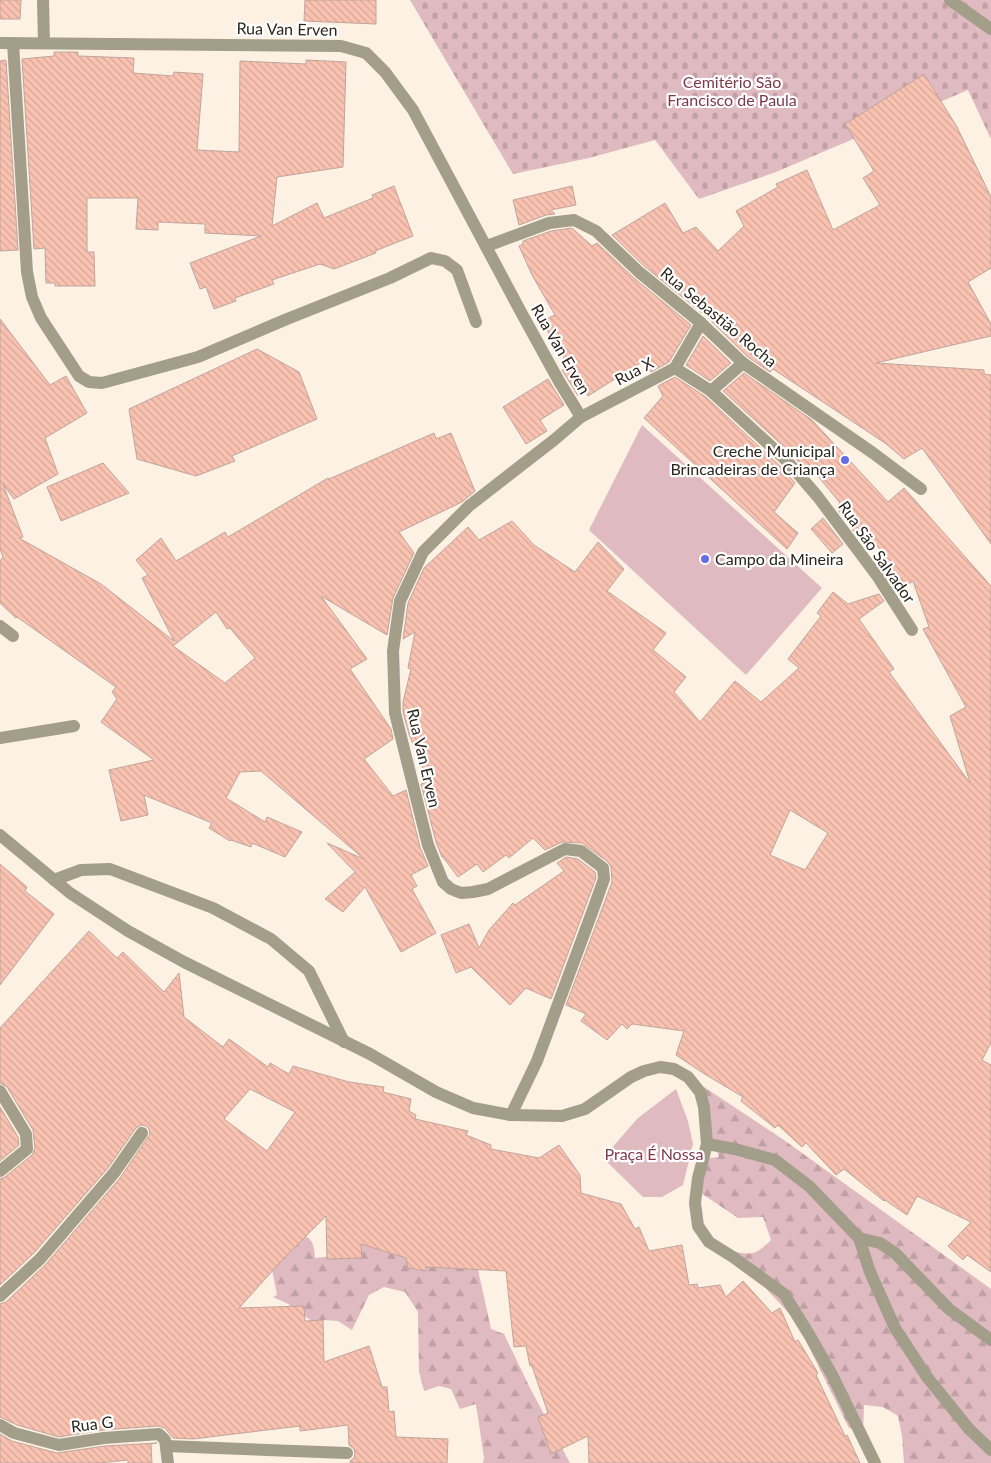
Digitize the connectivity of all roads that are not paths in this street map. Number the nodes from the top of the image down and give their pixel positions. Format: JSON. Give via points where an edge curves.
{"nodes":[{"id":1,"x":43,"y":0,"type":"edge"},
{"id":2,"x":950,"y":0,"type":"edge"},
{"id":3,"x":991,"y":29,"type":"edge"},
{"id":4,"x":44,"y":42,"type":"junction"},
{"id":5,"x":6,"y":43,"type":"edge"},
{"id":6,"x":487,"y":246,"type":"junction"},
{"id":7,"x":476,"y":322,"type":"dead end"},
{"id":8,"x":701,"y":323,"type":"junction"},
{"id":9,"x":743,"y":363,"type":"junction"},
{"id":10,"x":675,"y":368,"type":"junction"},
{"id":11,"x":711,"y":391,"type":"junction"},
{"id":12,"x":581,"y":417,"type":"junction"},
{"id":13,"x":921,"y":489,"type":"dead end"},
{"id":14,"x":0,"y":626,"type":"edge"},
{"id":15,"x":912,"y":630,"type":"dead end"},
{"id":16,"x":13,"y":636,"type":"dead end"},
{"id":17,"x":74,"y":726,"type":"dead end"},
{"id":18,"x":0,"y":738,"type":"edge"},
{"id":19,"x":0,"y":836,"type":"edge"},
{"id":20,"x":54,"y":880,"type":"junction"},
{"id":21,"x":344,"y":1042,"type":"junction"},
{"id":22,"x":0,"y":1091,"type":"edge"},
{"id":23,"x":512,"y":1115,"type":"junction"},
{"id":24,"x":142,"y":1133,"type":"dead end"},
{"id":25,"x":707,"y":1144,"type":"junction"},
{"id":26,"x":0,"y":1171,"type":"edge"},
{"id":27,"x":859,"y":1238,"type":"junction"},
{"id":28,"x":0,"y":1296,"type":"edge"},
{"id":29,"x":991,"y":1340,"type":"edge"},
{"id":30,"x":0,"y":1425,"type":"edge"},
{"id":31,"x":166,"y":1446,"type":"junction"},
{"id":32,"x":991,"y":1450,"type":"edge"},
{"id":33,"x":346,"y":1453,"type":"dead end"},
{"id":34,"x":168,"y":1463,"type":"edge"},
{"id":35,"x":875,"y":1463,"type":"edge"}],
"edges":[{"from":1,"to":4,"type":"street"},
{"from":2,"to":3,"type":"street"},
{"from":4,"to":5,"type":"street","name":"Rua Van Erven"},
{"from":4,"to":6,"type":"street","name":"Rua Van Erven","via":[[341,46],[366,53],[414,110]]},
{"from":5,"to":7,"type":"street","via":[[32,297],[41,318],[79,376],[89,382],[102,383],[198,357],[431,258],[445,261],[457,270]]},
{"from":6,"to":8,"type":"street","name":"Rua Sebastião Rocha","via":[[549,223],[574,220],[596,231]]},
{"from":6,"to":12,"type":"street","name":"Rua Van Erven"},
{"from":8,"to":9,"type":"street","name":"Rua Sebastião Rocha"},
{"from":8,"to":10,"type":"street"},
{"from":9,"to":11,"type":"street"},
{"from":9,"to":13,"type":"street","name":"Rua Sebastião Rocha"},
{"from":10,"to":11,"type":"street","name":"Rua São Salvador"},
{"from":10,"to":12,"type":"street","name":"Rua X"},
{"from":11,"to":15,"type":"street","name":"Rua São Salvador","via":[[788,461],[878,577]]},
{"from":12,"to":23,"type":"street","name":"Rua Van Erven","via":[[469,506],[423,552],[400,601],[393,651],[395,713],[428,845],[443,882],[461,893],[488,889],[565,849],[581,851],[603,868],[604,880],[536,1061]]},
{"from":14,"to":16,"type":"street"},
{"from":17,"to":18,"type":"street"},
{"from":19,"to":20,"type":"street"},
{"from":20,"to":21,"type":"street","via":[[128,931]]},
{"from":20,"to":21,"type":"street","via":[[81,870],[110,869],[213,908],[271,939],[309,971]]},
{"from":21,"to":23,"type":"street","via":[[436,1092],[473,1108]]},
{"from":22,"to":26,"type":"street","via":[[26,1134],[27,1149]]},
{"from":23,"to":25,"type":"street","via":[[562,1116],[585,1109],[644,1071],[660,1067],[674,1069],[688,1076],[700,1092]]},
{"from":24,"to":28,"type":"street","via":[[114,1173],[40,1259]]},
{"from":25,"to":27,"type":"street","via":[[775,1160],[809,1186]]},
{"from":25,"to":35,"type":"street","via":[[698,1178],[698,1226],[709,1242],[784,1294],[832,1374]]},
{"from":27,"to":29,"type":"street","via":[[880,1242],[895,1253],[949,1309]]},
{"from":27,"to":32,"type":"street","via":[[870,1272],[896,1328],[927,1376],[969,1429]]},
{"from":30,"to":31,"type":"street","name":"Rua G","via":[[14,1433],[59,1445],[159,1434]]},
{"from":31,"to":33,"type":"street"},
{"from":31,"to":34,"type":"street"}]}
